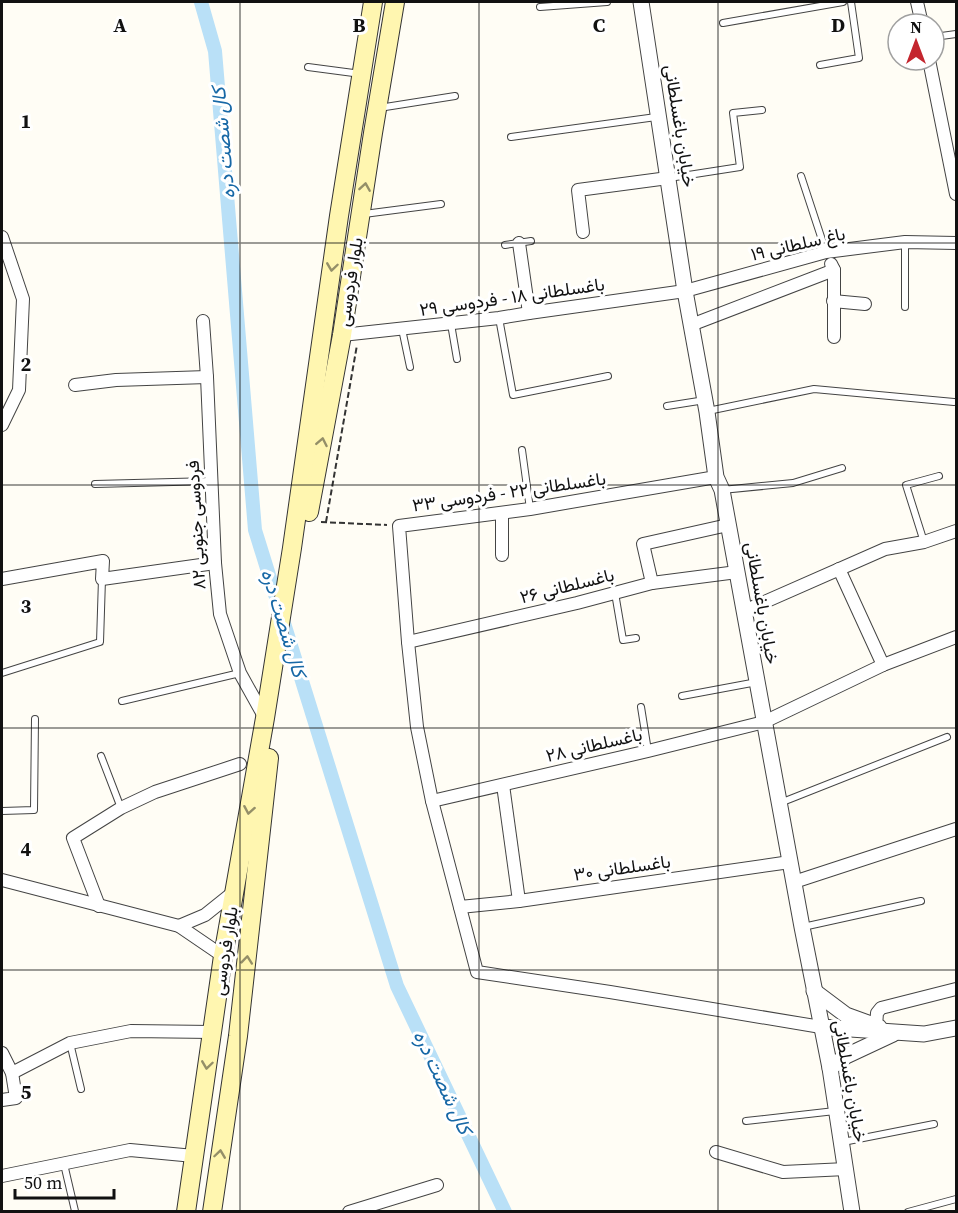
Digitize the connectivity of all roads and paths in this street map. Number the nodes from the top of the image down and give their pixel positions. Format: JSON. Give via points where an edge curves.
{"nodes":[{"id":1,"x":373,"y":2,"type":"edge"},
{"id":2,"x":395,"y":2,"type":"edge"},
{"id":3,"x":607,"y":2,"type":"edge"},
{"id":4,"x":641,"y":2,"type":"edge"},
{"id":5,"x":843,"y":2,"type":"edge"},
{"id":6,"x":851,"y":2,"type":"edge"},
{"id":7,"x":540,"y":8,"type":"dead end"},
{"id":8,"x":723,"y":23,"type":"dead end"},
{"id":9,"x":820,"y":65,"type":"dead end"},
{"id":10,"x":308,"y":67,"type":"dead end"},
{"id":11,"x":932,"y":72,"type":"edge"},
{"id":12,"x":360,"y":81,"type":"junction"},
{"id":13,"x":455,"y":96,"type":"dead end"},
{"id":14,"x":379,"y":101,"type":"junction"},
{"id":15,"x":762,"y":110,"type":"dead end"},
{"id":16,"x":658,"y":116,"type":"junction"},
{"id":17,"x":353,"y":131,"type":"junction"},
{"id":18,"x":373,"y":133,"type":"junction"},
{"id":19,"x":511,"y":137,"type":"dead end"},
{"id":20,"x":951,"y":146,"type":"edge"},
{"id":21,"x":801,"y":176,"type":"dead end"},
{"id":22,"x":668,"y":178,"type":"junction"},
{"id":23,"x":957,"y":194,"type":"edge"},
{"id":24,"x":441,"y":204,"type":"dead end"},
{"id":25,"x":361,"y":214,"type":"junction"},
{"id":26,"x":583,"y":232,"type":"dead end"},
{"id":27,"x":2,"y":237,"type":"edge"},
{"id":28,"x":525,"y":242,"type":"joint"},
{"id":29,"x":905,"y":242,"type":"junction"},
{"id":30,"x":957,"y":243,"type":"edge"},
{"id":31,"x":505,"y":245,"type":"dead end"},
{"id":32,"x":826,"y":252,"type":"junction"},
{"id":33,"x":834,"y":270,"type":"junction"},
{"id":34,"x":685,"y":291,"type":"junction"},
{"id":35,"x":833,"y":301,"type":"junction"},
{"id":36,"x":865,"y":304,"type":"dead end"},
{"id":37,"x":904,"y":307,"type":"dead end"},
{"id":38,"x":530,"y":313,"type":"junction"},
{"id":39,"x":499,"y":318,"type":"junction"},
{"id":40,"x":203,"y":321,"type":"dead end"},
{"id":41,"x":451,"y":324,"type":"junction"},
{"id":42,"x":691,"y":325,"type":"junction"},
{"id":43,"x":402,"y":329,"type":"junction"},
{"id":44,"x":351,"y":334,"type":"junction"},
{"id":45,"x":834,"y":337,"type":"dead end"},
{"id":46,"x":456,"y":359,"type":"dead end"},
{"id":47,"x":410,"y":367,"type":"dead end"},
{"id":48,"x":608,"y":376,"type":"dead end"},
{"id":49,"x":207,"y":377,"type":"junction"},
{"id":50,"x":75,"y":385,"type":"dead end"},
{"id":51,"x":954,"y":402,"type":"dead end"},
{"id":52,"x":667,"y":406,"type":"dead end"},
{"id":53,"x":706,"y":406,"type":"junction"},
{"id":54,"x":2,"y":425,"type":"edge"},
{"id":55,"x":522,"y":450,"type":"dead end"},
{"id":56,"x":842,"y":468,"type":"dead end"},
{"id":57,"x":939,"y":477,"type":"dead end"},
{"id":58,"x":212,"y":481,"type":"junction"},
{"id":59,"x":95,"y":483,"type":"dead end"},
{"id":60,"x":719,"y":483,"type":"junction"},
{"id":61,"x":530,"y":509,"type":"junction"},
{"id":62,"x":502,"y":513,"type":"junction"},
{"id":63,"x":307,"y":522,"type":"junction"},
{"id":64,"x":326,"y":522,"type":"junction"},
{"id":65,"x":728,"y":525,"type":"junction"},
{"id":66,"x":399,"y":526,"type":"junction"},
{"id":67,"x":957,"y":531,"type":"edge"},
{"id":68,"x":924,"y":542,"type":"junction"},
{"id":69,"x":296,"y":555,"type":"junction"},
{"id":70,"x":502,"y":555,"type":"dead end"},
{"id":71,"x":215,"y":563,"type":"junction"},
{"id":72,"x":839,"y":569,"type":"junction"},
{"id":73,"x":737,"y":572,"type":"junction"},
{"id":74,"x":2,"y":579,"type":"edge"},
{"id":75,"x":102,"y":579,"type":"junction"},
{"id":76,"x":652,"y":583,"type":"junction"},
{"id":77,"x":615,"y":593,"type":"junction"},
{"id":78,"x":744,"y":611,"type":"junction"},
{"id":79,"x":957,"y":637,"type":"edge"},
{"id":80,"x":636,"y":638,"type":"dead end"},
{"id":81,"x":408,"y":642,"type":"junction"},
{"id":82,"x":883,"y":665,"type":"junction"},
{"id":83,"x":2,"y":673,"type":"edge"},
{"id":84,"x":240,"y":673,"type":"junction"},
{"id":85,"x":757,"y":682,"type":"junction"},
{"id":86,"x":273,"y":692,"type":"junction"},
{"id":87,"x":682,"y":696,"type":"dead end"},
{"id":88,"x":122,"y":701,"type":"dead end"},
{"id":89,"x":641,"y":707,"type":"dead end"},
{"id":90,"x":265,"y":718,"type":"junction"},
{"id":91,"x":36,"y":719,"type":"dead end"},
{"id":92,"x":764,"y":722,"type":"junction"},
{"id":93,"x":947,"y":736,"type":"dead end"},
{"id":94,"x":648,"y":751,"type":"junction"},
{"id":95,"x":101,"y":756,"type":"dead end"},
{"id":96,"x":240,"y":764,"type":"dead end"},
{"id":97,"x":503,"y":785,"type":"junction"},
{"id":98,"x":432,"y":801,"type":"junction"},
{"id":99,"x":779,"y":803,"type":"junction"},
{"id":100,"x":121,"y":808,"type":"junction"},
{"id":101,"x":2,"y":811,"type":"edge"},
{"id":102,"x":957,"y":829,"type":"edge"},
{"id":103,"x":790,"y":862,"type":"junction"},
{"id":104,"x":2,"y":880,"type":"edge"},
{"id":105,"x":794,"y":882,"type":"junction"},
{"id":106,"x":235,"y":891,"type":"junction"},
{"id":107,"x":519,"y":901,"type":"junction"},
{"id":108,"x":921,"y":901,"type":"dead end"},
{"id":109,"x":99,"y":906,"type":"junction"},
{"id":110,"x":460,"y":907,"type":"junction"},
{"id":111,"x":179,"y":926,"type":"junction"},
{"id":112,"x":802,"y":927,"type":"junction"},
{"id":113,"x":223,"y":956,"type":"junction"},
{"id":114,"x":957,"y":988,"type":"edge"},
{"id":115,"x":814,"y":991,"type":"junction"},
{"id":116,"x":876,"y":1026,"type":"junction"},
{"id":117,"x":821,"y":1027,"type":"junction"},
{"id":118,"x":957,"y":1028,"type":"edge"},
{"id":119,"x":212,"y":1032,"type":"junction"},
{"id":120,"x":896,"y":1033,"type":"junction"},
{"id":121,"x":70,"y":1043,"type":"junction"},
{"id":122,"x":2,"y":1053,"type":"edge"},
{"id":123,"x":830,"y":1068,"type":"junction"},
{"id":124,"x":12,"y":1073,"type":"junction"},
{"id":125,"x":81,"y":1089,"type":"dead end"},
{"id":126,"x":2,"y":1100,"type":"edge"},
{"id":127,"x":837,"y":1111,"type":"junction"},
{"id":128,"x":746,"y":1121,"type":"dead end"},
{"id":129,"x":934,"y":1124,"type":"dead end"},
{"id":130,"x":842,"y":1142,"type":"junction"},
{"id":131,"x":716,"y":1152,"type":"dead end"},
{"id":132,"x":194,"y":1156,"type":"junction"},
{"id":133,"x":64,"y":1164,"type":"junction"},
{"id":134,"x":846,"y":1169,"type":"junction"},
{"id":135,"x":2,"y":1176,"type":"edge"},
{"id":136,"x":437,"y":1185,"type":"dead end"},
{"id":137,"x":957,"y":1199,"type":"edge"},
{"id":138,"x":75,"y":1211,"type":"edge"},
{"id":139,"x":186,"y":1212,"type":"edge"},
{"id":140,"x":212,"y":1212,"type":"edge"},
{"id":141,"x":349,"y":1212,"type":"edge"},
{"id":142,"x":852,"y":1212,"type":"edge"},
{"id":143,"x":908,"y":1212,"type":"edge"}],
"edges":[{"from":1,"to":12,"type":"main road","name":"بلوار فردوسی"},
{"from":2,"to":14,"type":"main road","name":"بلوار فردوسی"},
{"from":3,"to":7,"type":"lane"},
{"from":4,"to":16,"type":"street","name":"خیابان باغسلطانی"},
{"from":5,"to":8,"type":"lane"},
{"from":6,"to":9,"type":"lane","via":[[859,58]]},
{"from":10,"to":12,"type":"lane"},
{"from":11,"to":20,"type":"street"},
{"from":12,"to":14,"type":"main road","via":[[363,93]]},
{"from":12,"to":17,"type":"main road","name":"بلوار فردوسی"},
{"from":13,"to":14,"type":"lane"},
{"from":14,"to":18,"type":"main road","name":"بلوار فردوسی"},
{"from":15,"to":22,"type":"lane","via":[[733,113],[740,168]]},
{"from":16,"to":19,"type":"lane"},
{"from":16,"to":22,"type":"street","name":"خیابان باغسلطانی"},
{"from":17,"to":18,"type":"main road","via":[[363,127]]},
{"from":17,"to":69,"type":"main road","name":"بلوار فردوسی","one_way":true,"via":[[337,227]]},
{"from":25,"to":18,"type":"main road","name":"بلوار فردوسی","one_way":true},
{"from":20,"to":23,"type":"street"},
{"from":21,"to":32,"type":"lane"},
{"from":22,"to":26,"type":"street","via":[[578,190]]},
{"from":22,"to":34,"type":"street","name":"خیابان باغسلطانی"},
{"from":24,"to":25,"type":"lane"},
{"from":25,"to":44,"type":"main road","name":"بلوار فردوسی"},
{"from":27,"to":54,"type":"street","via":[[23,299],[19,390]]},
{"from":28,"to":31,"type":"lane"},
{"from":28,"to":38,"type":"street"},
{"from":29,"to":30,"type":"street","name":"باغ سلطانی ۱۹"},
{"from":29,"to":32,"type":"street","name":"باغ سلطانی ۱۹"},
{"from":29,"to":37,"type":"lane"},
{"from":32,"to":33,"type":"street"},
{"from":32,"to":34,"type":"street","name":"باغ سلطانی ۱۹"},
{"from":33,"to":35,"type":"street"},
{"from":33,"to":42,"type":"street"},
{"from":34,"to":38,"type":"street","name":"باغسلطانی ۱۸ - فردوسی ۲۹"},
{"from":34,"to":42,"type":"street","name":"خیابان باغسلطانی"},
{"from":35,"to":36,"type":"street"},
{"from":35,"to":45,"type":"street"},
{"from":38,"to":39,"type":"street","name":"باغسلطانی ۱۸ - فردوسی ۲۹"},
{"from":39,"to":41,"type":"street","name":"باغسلطانی ۱۸ - فردوسی ۲۹"},
{"from":39,"to":48,"type":"lane","via":[[513,395]]},
{"from":40,"to":49,"type":"street","name":"فردوسی جنوبی ۸۲"},
{"from":41,"to":43,"type":"street","name":"باغسلطانی ۱۸ - فردوسی ۲۹"},
{"from":41,"to":46,"type":"lane"},
{"from":42,"to":53,"type":"street","name":"خیابان باغسلطانی"},
{"from":43,"to":44,"type":"street","name":"باغسلطانی ۱۸ - فردوسی ۲۹"},
{"from":43,"to":47,"type":"lane"},
{"from":63,"to":44,"type":"main road","name":"بلوار فردوسی","one_way":true},
{"from":44,"to":64,"type":"path"},
{"from":49,"to":50,"type":"street"},
{"from":49,"to":58,"type":"street","name":"فردوسی جنوبی ۸۲"},
{"from":51,"to":53,"type":"lane","via":[[814,389]]},
{"from":52,"to":53,"type":"lane"},
{"from":53,"to":60,"type":"street","name":"خیابان باغسلطانی"},
{"from":55,"to":61,"type":"lane"},
{"from":56,"to":60,"type":"lane","via":[[793,483]]},
{"from":57,"to":68,"type":"lane","via":[[906,485]]},
{"from":58,"to":59,"type":"lane"},
{"from":58,"to":71,"type":"street","name":"فردوسی جنوبی ۸۲"},
{"from":60,"to":61,"type":"street","name":"باغسلطانی ۲۲ - فردوسی ۳۳"},
{"from":60,"to":65,"type":"street","name":"خیابان باغسلطانی"},
{"from":61,"to":62,"type":"street","name":"باغسلطانی ۲۲ - فردوسی ۳۳"},
{"from":62,"to":66,"type":"street","name":"باغسلطانی ۲۲ - فردوسی ۳۳"},
{"from":62,"to":70,"type":"street"},
{"from":63,"to":64,"type":"path","name":"باغسلطانی ۲۲ - فردوسی ۳۳"},
{"from":63,"to":69,"type":"main road","name":"بلوار فردوسی"},
{"from":64,"to":66,"type":"path","name":"باغسلطانی ۲۲ - فردوسی ۳۳"},
{"from":65,"to":73,"type":"street","name":"خیابان باغسلطانی"},
{"from":65,"to":76,"type":"street","via":[[643,544]]},
{"from":66,"to":81,"type":"street"},
{"from":67,"to":68,"type":"street"},
{"from":68,"to":72,"type":"street","via":[[885,549]]},
{"from":69,"to":86,"type":"main road"},
{"from":71,"to":75,"type":"street"},
{"from":71,"to":84,"type":"street","name":"فردوسی جنوبی ۸۲","via":[[220,614]]},
{"from":72,"to":78,"type":"street"},
{"from":72,"to":82,"type":"street"},
{"from":73,"to":76,"type":"street","name":"باغسلطانی ۲۶"},
{"from":73,"to":78,"type":"street","name":"خیابان باغسلطانی"},
{"from":74,"to":75,"type":"street","via":[[103,561]]},
{"from":75,"to":83,"type":"lane","via":[[100,642]]},
{"from":76,"to":77,"type":"street","name":"باغسلطانی ۲۶"},
{"from":77,"to":80,"type":"lane","via":[[623,640]]},
{"from":77,"to":81,"type":"street","name":"باغسلطانی ۲۶"},
{"from":78,"to":85,"type":"street","name":"خیابان باغسلطانی"},
{"from":79,"to":82,"type":"street","name":"باغسلطانی ۲۸"},
{"from":81,"to":98,"type":"street","via":[[417,727]]},
{"from":82,"to":92,"type":"street","name":"باغسلطانی ۲۸"},
{"from":84,"to":88,"type":"lane"},
{"from":84,"to":90,"type":"street","name":"فردوسی جنوبی ۸۲"},
{"from":85,"to":87,"type":"lane"},
{"from":85,"to":92,"type":"street","name":"خیابان باغسلطانی"},
{"from":86,"to":90,"type":"main road","name":"بلوار فردوسی"},
{"from":140,"to":86,"type":"main road","name":"بلوار فردوسی","one_way":true,"via":[[239,1026]]},
{"from":89,"to":94,"type":"lane"},
{"from":90,"to":106,"type":"main road","name":"بلوار فردوسی","one_way":true},
{"from":91,"to":101,"type":"lane","via":[[34,810]]},
{"from":92,"to":94,"type":"street","name":"باغسلطانی ۲۸"},
{"from":92,"to":99,"type":"street","name":"خیابان باغسلطانی"},
{"from":93,"to":99,"type":"lane"},
{"from":94,"to":97,"type":"street","name":"باغسلطانی ۲۸"},
{"from":95,"to":100,"type":"lane"},
{"from":96,"to":100,"type":"street","via":[[155,792]]},
{"from":97,"to":98,"type":"street","name":"باغسلطانی ۲۸"},
{"from":97,"to":107,"type":"street"},
{"from":98,"to":110,"type":"street"},
{"from":99,"to":103,"type":"street","name":"خیابان باغسلطانی"},
{"from":100,"to":109,"type":"street","via":[[74,838]]},
{"from":102,"to":105,"type":"street"},
{"from":103,"to":105,"type":"street","name":"خیابان باغسلطانی"},
{"from":103,"to":107,"type":"street","name":"باغسلطانی ۳۰"},
{"from":104,"to":109,"type":"street"},
{"from":105,"to":112,"type":"street","name":"خیابان باغسلطانی"},
{"from":106,"to":111,"type":"street","via":[[205,915]]},
{"from":106,"to":113,"type":"main road","name":"بلوار فردوسی"},
{"from":107,"to":110,"type":"street","name":"باغسلطانی ۳۰"},
{"from":108,"to":112,"type":"lane"},
{"from":109,"to":111,"type":"street"},
{"from":110,"to":117,"type":"street","via":[[477,972]]},
{"from":111,"to":113,"type":"street"},
{"from":112,"to":115,"type":"street","name":"خیابان باغسلطانی"},
{"from":113,"to":119,"type":"main road","name":"بلوار فردوسی"},
{"from":114,"to":116,"type":"street","via":[[881,1008]]},
{"from":115,"to":116,"type":"street","via":[[846,1015]]},
{"from":115,"to":117,"type":"street","name":"خیابان باغسلطانی"},
{"from":116,"to":120,"type":"street"},
{"from":117,"to":120,"type":"street"},
{"from":117,"to":123,"type":"street","name":"خیابان باغسلطانی"},
{"from":118,"to":120,"type":"street","via":[[924,1034]]},
{"from":119,"to":121,"type":"street","via":[[131,1031]]},
{"from":119,"to":132,"type":"main road","name":"بلوار فردوسی","one_way":true},
{"from":120,"to":123,"type":"street","via":[[846,1056]]},
{"from":121,"to":124,"type":"street"},
{"from":121,"to":125,"type":"lane"},
{"from":122,"to":124,"type":"street"},
{"from":123,"to":127,"type":"street","name":"خیابان باغسلطانی"},
{"from":124,"to":126,"type":"street","via":[[16,1098]]},
{"from":127,"to":128,"type":"lane"},
{"from":127,"to":130,"type":"street","name":"خیابان باغسلطانی"},
{"from":129,"to":130,"type":"lane"},
{"from":130,"to":134,"type":"street","name":"خیابان باغسلطانی"},
{"from":131,"to":134,"type":"street","via":[[783,1172]]},
{"from":132,"to":133,"type":"street","via":[[130,1150]]},
{"from":132,"to":139,"type":"main road","name":"بلوار فردوسی"},
{"from":133,"to":135,"type":"street"},
{"from":133,"to":138,"type":"lane"},
{"from":134,"to":142,"type":"street","name":"خیابان باغسلطانی"},
{"from":136,"to":141,"type":"street"},
{"from":137,"to":143,"type":"lane"}]}
